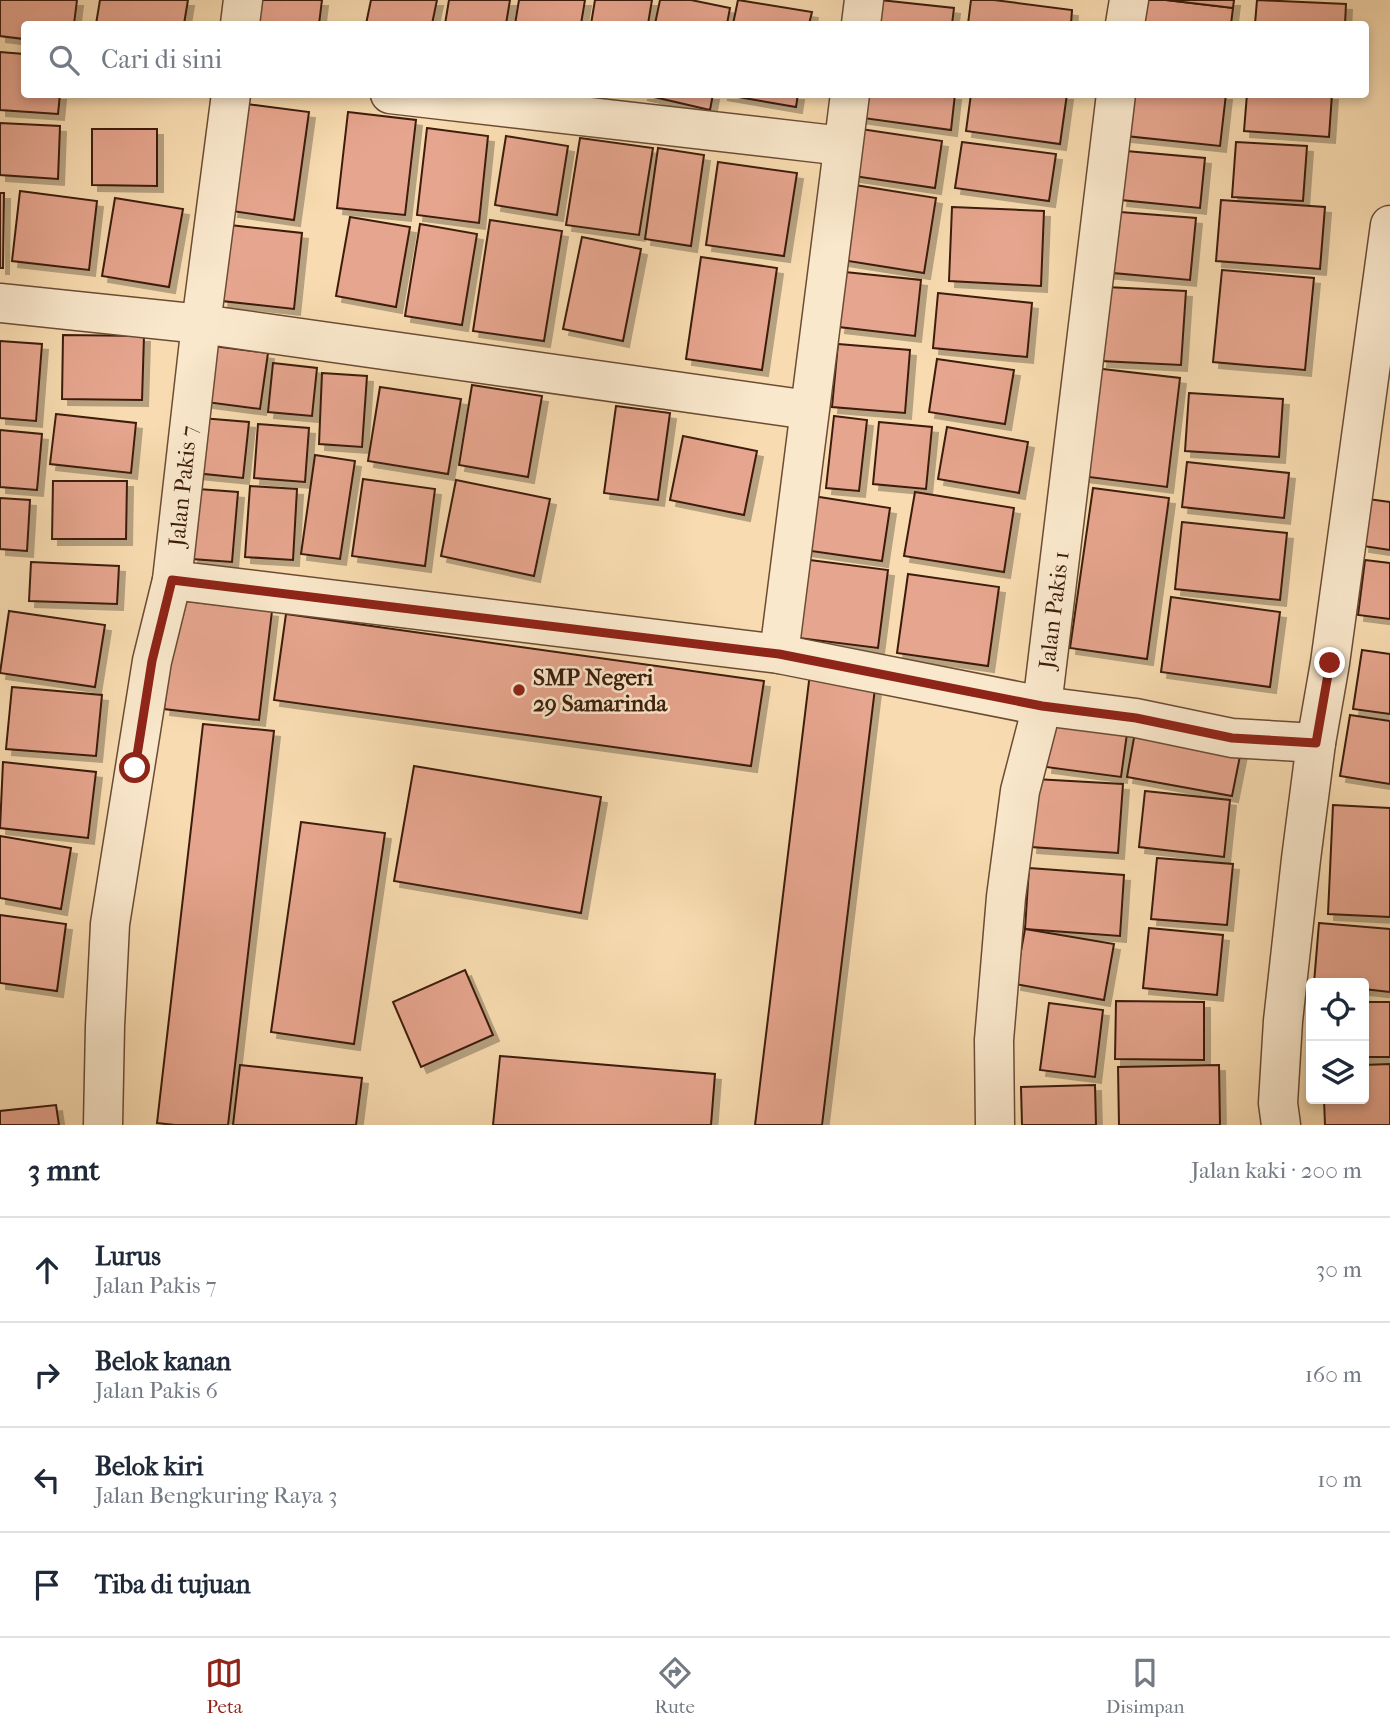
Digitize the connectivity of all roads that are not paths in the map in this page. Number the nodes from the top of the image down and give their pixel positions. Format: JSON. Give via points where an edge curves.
{"nodes":[{"id":1,"x":243,"y":0,"type":"edge"},
{"id":2,"x":864,"y":0,"type":"edge"},
{"id":3,"x":1129,"y":0,"type":"edge"},
{"id":4,"x":240,"y":21,"type":"edge"},
{"id":5,"x":861,"y":21,"type":"edge"},
{"id":6,"x":1126,"y":21,"type":"edge"},
{"id":7,"x":230,"y":98,"type":"edge"},
{"id":8,"x":425,"y":98,"type":"edge"},
{"id":9,"x":849,"y":98,"type":"edge"},
{"id":10,"x":1116,"y":98,"type":"edge"},
{"id":11,"x":842,"y":146,"type":"junction"},
{"id":12,"x":1390,"y":225,"type":"edge"},
{"id":13,"x":0,"y":303,"type":"edge"},
{"id":14,"x":201,"y":324,"type":"junction"},
{"id":15,"x":809,"y":410,"type":"junction"},
{"id":16,"x":172,"y":580,"type":"junction"},
{"id":17,"x":779,"y":654,"type":"junction"},
{"id":18,"x":1042,"y":706,"type":"junction"},
{"id":19,"x":1316,"y":743,"type":"junction"},
{"id":20,"x":103,"y":1125,"type":"edge"},
{"id":21,"x":995,"y":1125,"type":"edge"},
{"id":22,"x":1281,"y":1125,"type":"edge"}],
"edges":[{"from":1,"to":4,"type":"street"},
{"from":2,"to":5,"type":"street"},
{"from":3,"to":6,"type":"street"},
{"from":7,"to":14,"type":"street","name":"Jalan Pakis 7"},
{"from":8,"to":11,"type":"street"},
{"from":9,"to":11,"type":"street"},
{"from":10,"to":18,"type":"street","name":"Jalan Pakis 1"},
{"from":11,"to":15,"type":"street"},
{"from":12,"to":19,"type":"street"},
{"from":13,"to":14,"type":"street"},
{"from":14,"to":15,"type":"street"},
{"from":14,"to":16,"type":"street","name":"Jalan Pakis 7"},
{"from":15,"to":17,"type":"street"},
{"from":16,"to":17,"type":"street"},
{"from":16,"to":20,"type":"street","name":"Jalan Pakis 7","via":[[152,661],[110,924]]},
{"from":17,"to":18,"type":"street"},
{"from":18,"to":19,"type":"street","via":[[1136,718],[1232,738]]},
{"from":18,"to":21,"type":"street","name":"Jalan Pakis 1","via":[[1020,791],[1006,897],[994,1040]]},
{"from":19,"to":22,"type":"street","via":[[1283,1021]]}]}
